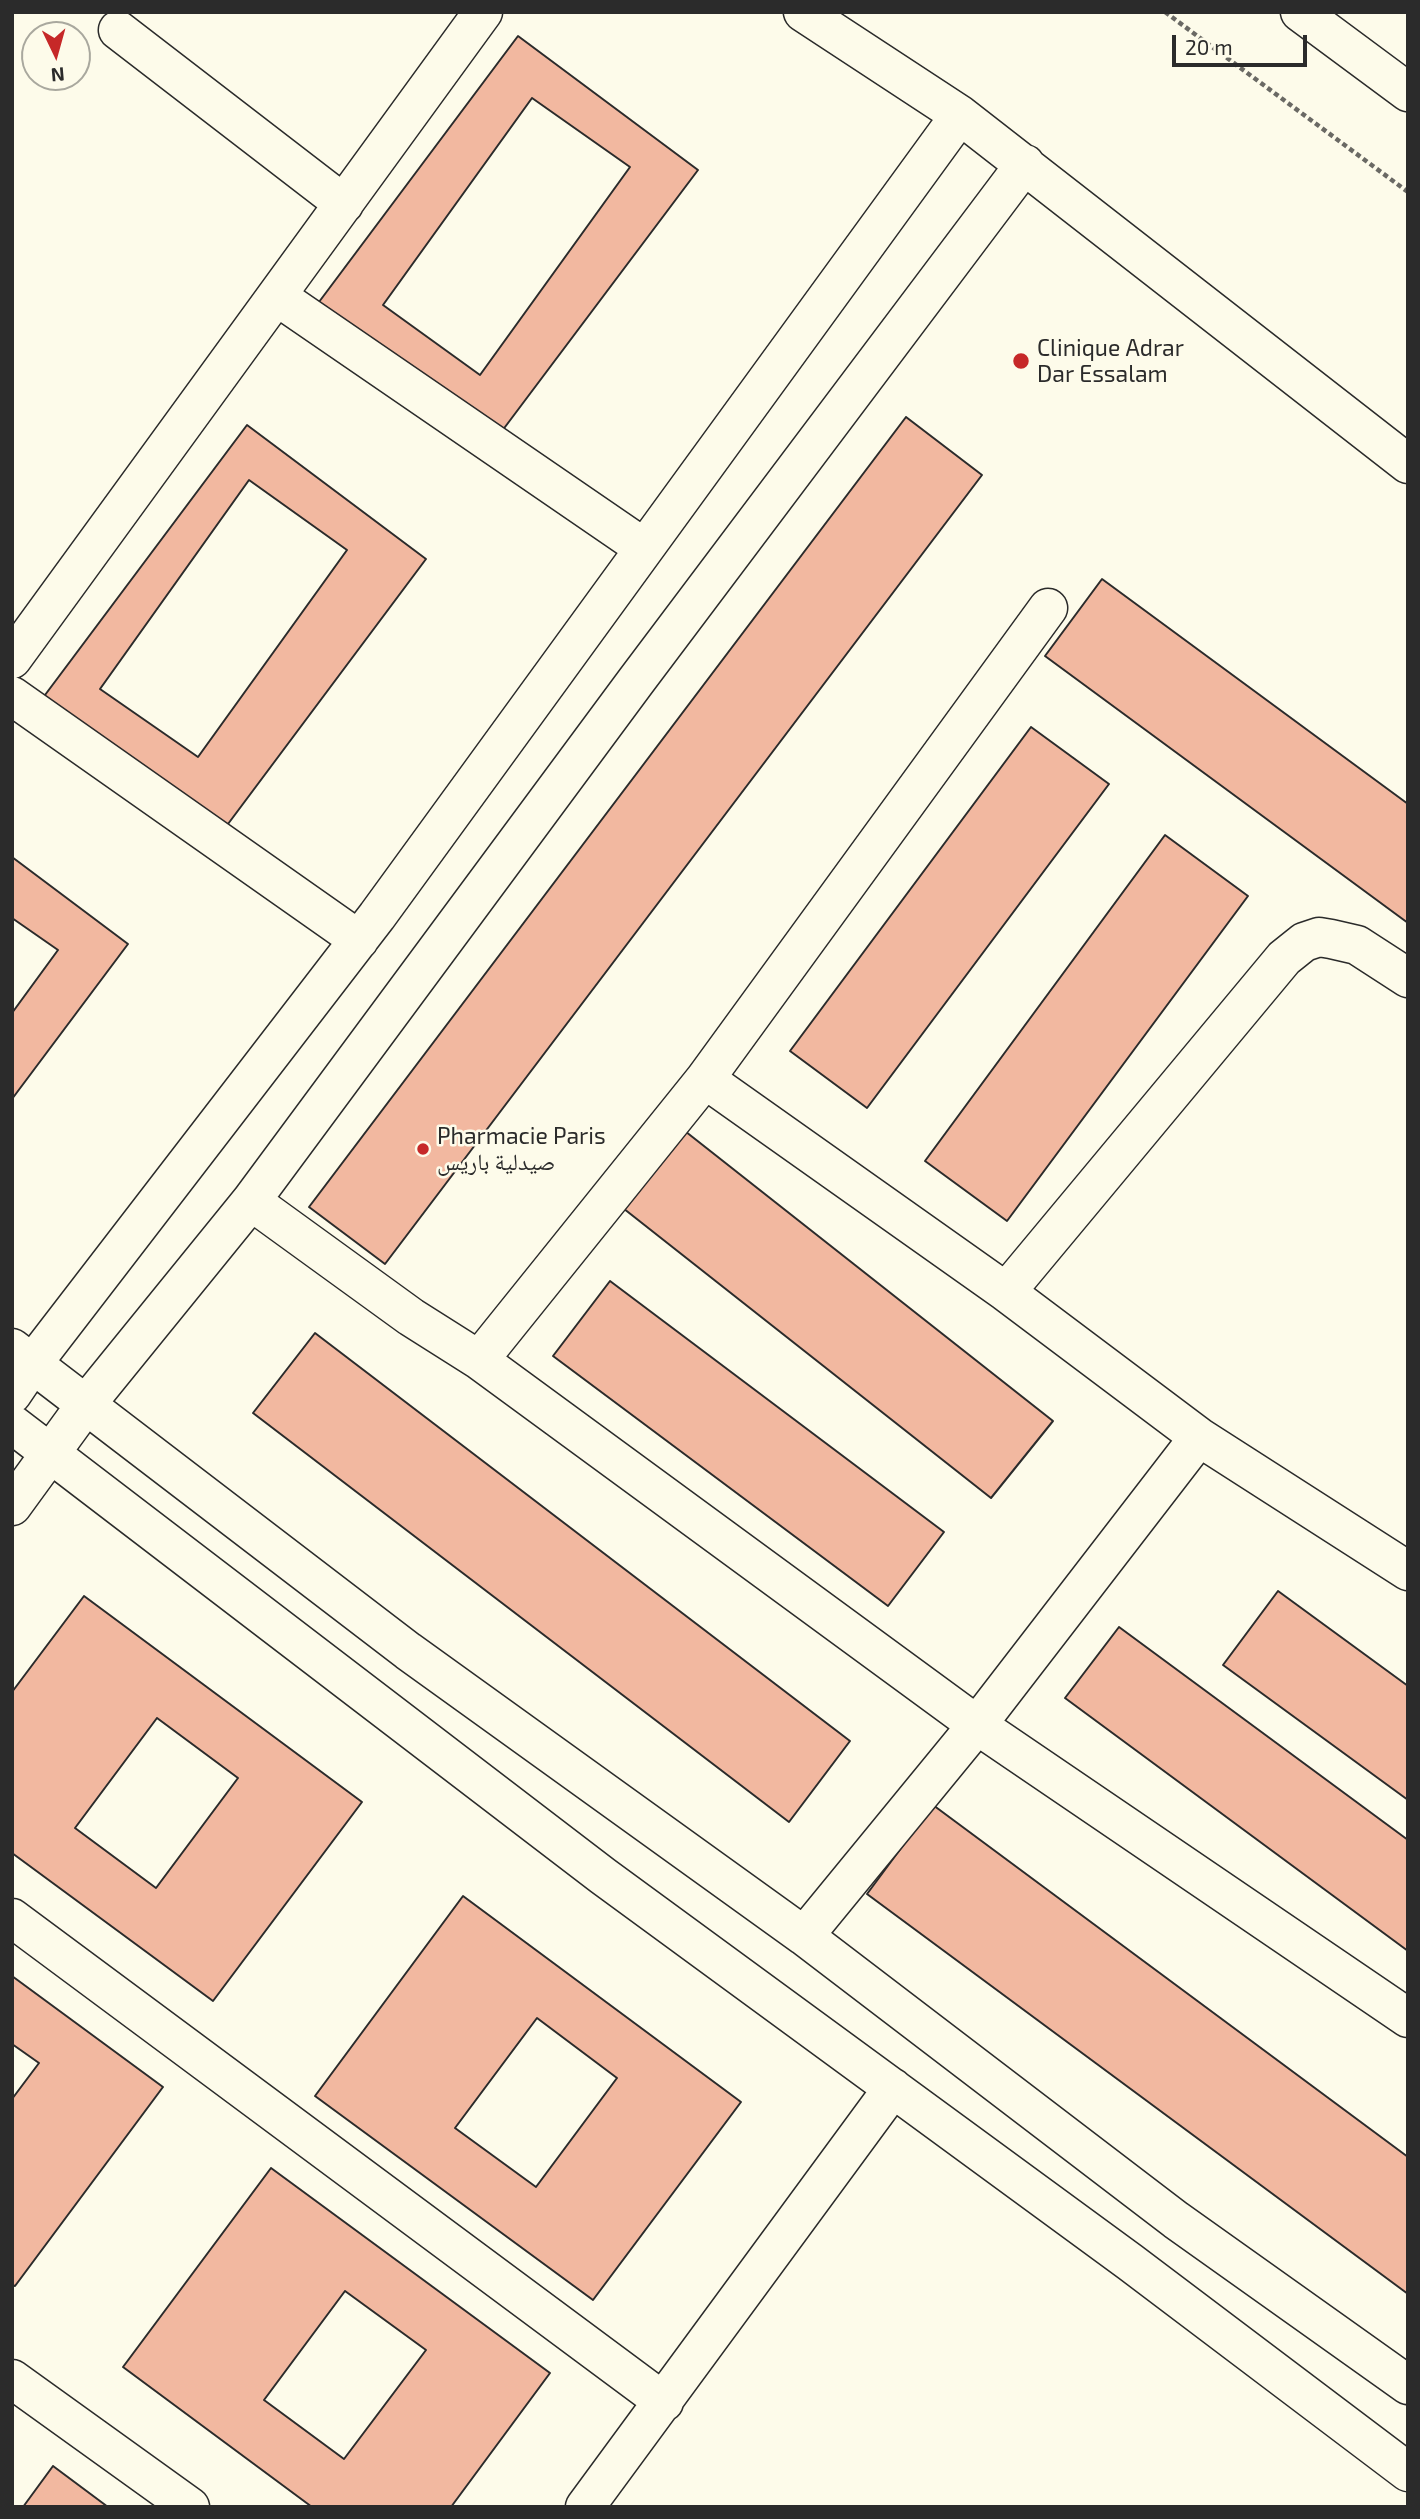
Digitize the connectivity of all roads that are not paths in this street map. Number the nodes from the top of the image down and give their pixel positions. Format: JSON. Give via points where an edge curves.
{"nodes":[{"id":1,"x":483,"y":12,"type":"edge"},
{"id":2,"x":803,"y":12,"type":"edge"},
{"id":3,"x":1300,"y":12,"type":"edge"},
{"id":4,"x":118,"y":30,"type":"dead end"},
{"id":5,"x":1408,"y":92,"type":"edge"},
{"id":6,"x":960,"y":115,"type":"junction"},
{"id":7,"x":1025,"y":164,"type":"junction"},
{"id":8,"x":344,"y":204,"type":"junction"},
{"id":9,"x":278,"y":297,"type":"junction"},
{"id":10,"x":1408,"y":464,"type":"edge"},
{"id":11,"x":645,"y":548,"type":"junction"},
{"id":12,"x":1048,"y":608,"type":"dead end"},
{"id":13,"x":12,"y":659,"type":"edge"},
{"id":14,"x":12,"y":696,"type":"edge"},
{"id":15,"x":359,"y":940,"type":"junction"},
{"id":16,"x":1408,"y":978,"type":"edge"},
{"id":17,"x":705,"y":1079,"type":"junction"},
{"id":18,"x":251,"y":1201,"type":"junction"},
{"id":19,"x":1006,"y":1292,"type":"junction"},
{"id":20,"x":479,"y":1360,"type":"junction"},
{"id":21,"x":19,"y":1369,"type":"edge"},
{"id":22,"x":87,"y":1403,"type":"junction"},
{"id":23,"x":12,"y":1424,"type":"edge"},
{"id":24,"x":1199,"y":1437,"type":"junction"},
{"id":25,"x":51,"y":1453,"type":"junction"},
{"id":26,"x":12,"y":1506,"type":"edge"},
{"id":27,"x":1408,"y":1572,"type":"edge"},
{"id":28,"x":977,"y":1725,"type":"junction"},
{"id":29,"x":12,"y":1918,"type":"edge"},
{"id":30,"x":804,"y":1936,"type":"junction"},
{"id":31,"x":1408,"y":2018,"type":"edge"},
{"id":32,"x":892,"y":2088,"type":"junction"},
{"id":33,"x":12,"y":2379,"type":"edge"},
{"id":34,"x":1408,"y":2385,"type":"edge"},
{"id":35,"x":664,"y":2402,"type":"junction"},
{"id":36,"x":1408,"y":2472,"type":"edge"},
{"id":37,"x":190,"y":2507,"type":"edge"},
{"id":38,"x":585,"y":2507,"type":"edge"}],
"edges":[{"from":1,"to":8,"type":"main road"},
{"from":2,"to":6,"type":"main road"},
{"from":3,"to":5,"type":"main road"},
{"from":4,"to":8,"type":"main road"},
{"from":6,"to":7,"type":"main road"},
{"from":6,"to":11,"type":"main road"},
{"from":7,"to":10,"type":"main road"},
{"from":7,"to":18,"type":"main road"},
{"from":8,"to":9,"type":"main road"},
{"from":9,"to":11,"type":"main road"},
{"from":9,"to":13,"type":"main road"},
{"from":11,"to":15,"type":"main road"},
{"from":12,"to":17,"type":"main road"},
{"from":14,"to":15,"type":"main road"},
{"from":15,"to":21,"type":"main road"},
{"from":16,"to":19,"type":"main road","via":[[1357,945],[1332,939],[1319,937],[1284,958]]},
{"from":17,"to":19,"type":"main road"},
{"from":17,"to":20,"type":"main road"},
{"from":18,"to":20,"type":"main road","via":[[411,1317]]},
{"from":18,"to":22,"type":"main road"},
{"from":19,"to":24,"type":"main road"},
{"from":20,"to":28,"type":"main road"},
{"from":21,"to":22,"type":"main road"},
{"from":22,"to":25,"type":"main road"},
{"from":22,"to":30,"type":"main road","via":[[408,1651]]},
{"from":23,"to":25,"type":"main road"},
{"from":24,"to":27,"type":"main road"},
{"from":24,"to":28,"type":"main road"},
{"from":25,"to":26,"type":"main road"},
{"from":25,"to":32,"type":"main road","via":[[603,1876]]},
{"from":28,"to":30,"type":"main road"},
{"from":28,"to":31,"type":"main road"},
{"from":29,"to":35,"type":"main road"},
{"from":30,"to":34,"type":"main road","via":[[1177,2220]]},
{"from":32,"to":35,"type":"main road"},
{"from":32,"to":36,"type":"main road"},
{"from":33,"to":37,"type":"main road"},
{"from":35,"to":38,"type":"main road"}]}
